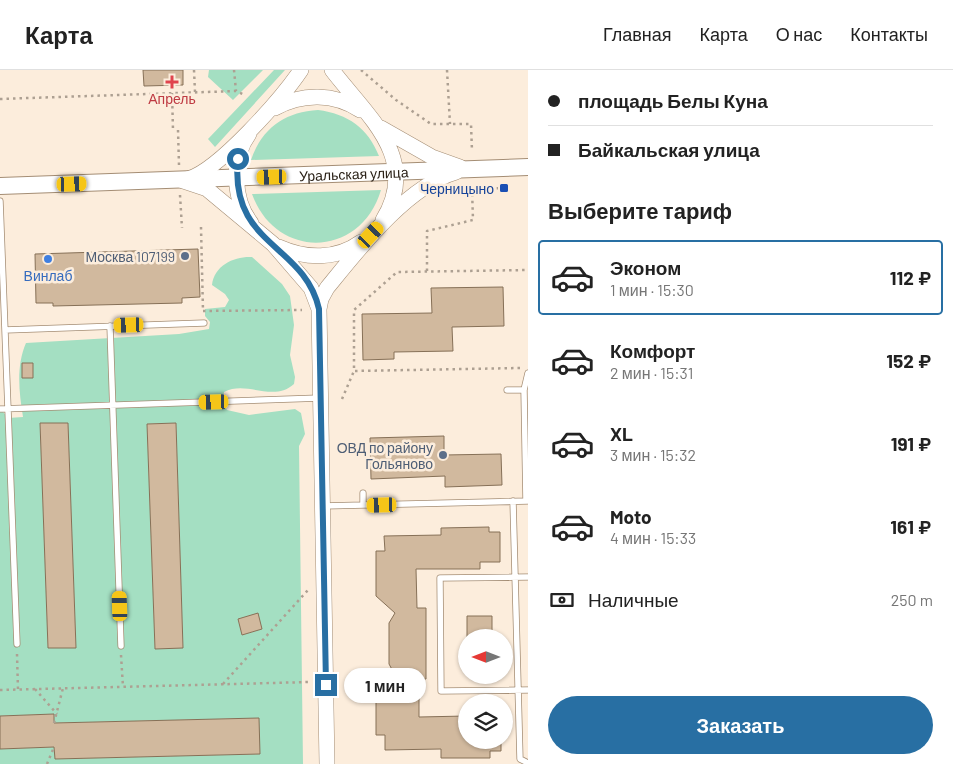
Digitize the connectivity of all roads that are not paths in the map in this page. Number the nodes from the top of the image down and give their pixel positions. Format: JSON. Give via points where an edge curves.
{"nodes":[{"id":1,"x":301,"y":70,"type":"edge"},
{"id":2,"x":332,"y":70,"type":"edge"},
{"id":3,"x":264,"y":116,"type":"junction"},
{"id":4,"x":376,"y":123,"type":"junction"},
{"id":5,"x":528,"y":167,"type":"edge"},
{"id":6,"x":472,"y":168,"type":"junction"},
{"id":7,"x":396,"y":172,"type":"junction"},
{"id":8,"x":236,"y":178,"type":"junction"},
{"id":9,"x":180,"y":180,"type":"junction"},
{"id":10,"x":0,"y":186,"type":"edge"},
{"id":11,"x":0,"y":201,"type":"edge"},
{"id":12,"x":375,"y":231,"type":"junction"},
{"id":13,"x":268,"y":240,"type":"junction"},
{"id":14,"x":319,"y":309,"type":"junction"},
{"id":15,"x":204,"y":323,"type":"road end"},
{"id":16,"x":110,"y":326,"type":"junction"},
{"id":17,"x":5,"y":330,"type":"junction"},
{"id":18,"x":528,"y":373,"type":"edge"},
{"id":19,"x":507,"y":390,"type":"dead end"},
{"id":20,"x":524,"y":390,"type":"junction"},
{"id":21,"x":321,"y":398,"type":"junction"},
{"id":22,"x":113,"y":406,"type":"junction"},
{"id":23,"x":0,"y":409,"type":"edge"},
{"id":24,"x":8,"y":409,"type":"junction"},
{"id":25,"x":363,"y":493,"type":"dead end"},
{"id":26,"x":514,"y":501,"type":"junction"},
{"id":27,"x":527,"y":501,"type":"edge"},
{"id":28,"x":363,"y":505,"type":"junction"},
{"id":29,"x":322,"y":506,"type":"junction"},
{"id":30,"x":528,"y":576,"type":"edge"},
{"id":31,"x":516,"y":577,"type":"junction"},
{"id":32,"x":17,"y":644,"type":"road end"},
{"id":33,"x":121,"y":646,"type":"road end"},
{"id":34,"x":519,"y":690,"type":"junction"},
{"id":35,"x":528,"y":690,"type":"edge"},
{"id":36,"x":528,"y":763,"type":"edge"},
{"id":37,"x":327,"y":764,"type":"edge"}],
"edges":[{"from":1,"to":3,"type":"street"},
{"from":2,"to":4,"type":"street"},
{"from":3,"to":4,"type":"street","via":[[286,102],[322,96],[350,104]]},
{"from":3,"to":8,"type":"street","via":[[246,138],[238,159]]},
{"from":3,"to":9,"type":"street","via":[[207,170]]},
{"from":4,"to":6,"type":"street","via":[[447,164]]},
{"from":4,"to":7,"type":"street","via":[[388,142]]},
{"from":5,"to":6,"type":"main road","name":"Уральская улица"},
{"from":6,"to":7,"type":"main road","name":"Уральская улица"},
{"from":6,"to":12,"type":"street","via":[[435,180]]},
{"from":7,"to":8,"type":"main road","name":"Уральская улица"},
{"from":7,"to":12,"type":"street","via":[[388,211]]},
{"from":8,"to":9,"type":"main road","name":"Уральская улица"},
{"from":8,"to":13,"type":"street","via":[[240,201],[249,220]]},
{"from":9,"to":10,"type":"main road","name":"Уральская улица"},
{"from":9,"to":13,"type":"street","via":[[207,189]]},
{"from":11,"to":17,"type":"lane"},
{"from":12,"to":13,"type":"street","via":[[354,247],[334,255],[313,257],[292,253]]},
{"from":12,"to":14,"type":"street","via":[[327,288]]},
{"from":13,"to":14,"type":"street","via":[[311,288]]},
{"from":14,"to":21,"type":"street"},
{"from":15,"to":16,"type":"lane"},
{"from":16,"to":17,"type":"lane"},
{"from":16,"to":22,"type":"lane"},
{"from":17,"to":24,"type":"lane"},
{"from":18,"to":20,"type":"lane"},
{"from":19,"to":20,"type":"lane"},
{"from":20,"to":27,"type":"lane"},
{"from":21,"to":22,"type":"lane"},
{"from":21,"to":29,"type":"street"},
{"from":22,"to":24,"type":"lane"},
{"from":22,"to":33,"type":"lane"},
{"from":23,"to":24,"type":"lane"},
{"from":24,"to":32,"type":"lane"},
{"from":25,"to":28,"type":"lane"},
{"from":26,"to":27,"type":"lane"},
{"from":26,"to":28,"type":"lane"},
{"from":26,"to":31,"type":"lane"},
{"from":28,"to":29,"type":"lane"},
{"from":29,"to":37,"type":"street"},
{"from":30,"to":31,"type":"lane"},
{"from":31,"to":34,"type":"lane"},
{"from":31,"to":34,"type":"lane","via":[[440,578],[441,691]]},
{"from":34,"to":35,"type":"lane"},
{"from":34,"to":36,"type":"lane","via":[[520,759]]}]}
